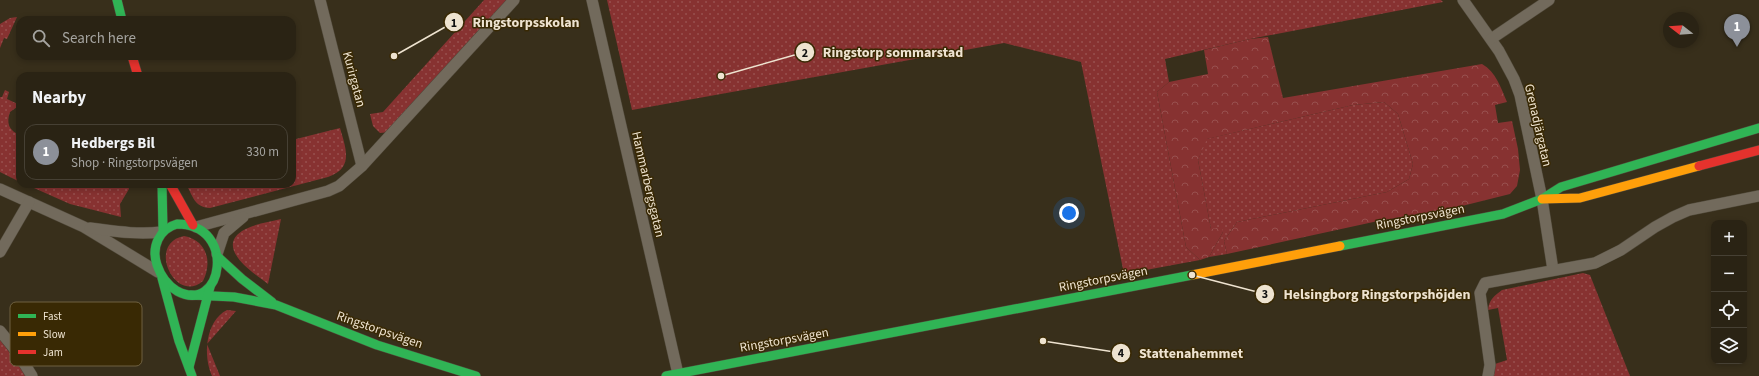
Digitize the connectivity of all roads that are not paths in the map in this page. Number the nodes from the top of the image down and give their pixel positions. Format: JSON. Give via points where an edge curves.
{"nodes":[{"id":1,"x":117,"y":0,"type":"edge"},
{"id":2,"x":320,"y":0,"type":"edge"},
{"id":3,"x":514,"y":0,"type":"edge"},
{"id":4,"x":592,"y":0,"type":"edge"},
{"id":5,"x":1463,"y":0,"type":"edge"},
{"id":6,"x":1549,"y":0,"type":"edge"},
{"id":7,"x":121,"y":16,"type":"edge"},
{"id":8,"x":1491,"y":40,"type":"junction"},
{"id":9,"x":133,"y":60,"type":"edge"},
{"id":10,"x":137,"y":72,"type":"edge"},
{"id":11,"x":1759,"y":128,"type":"edge"},
{"id":12,"x":1759,"y":150,"type":"edge"},
{"id":13,"x":362,"y":166,"type":"junction"},
{"id":14,"x":162,"y":188,"type":"edge"},
{"id":15,"x":172,"y":188,"type":"edge"},
{"id":16,"x":0,"y":189,"type":"edge"},
{"id":17,"x":1759,"y":196,"type":"edge"},
{"id":18,"x":1542,"y":199,"type":"junction"},
{"id":19,"x":29,"y":202,"type":"junction"},
{"id":20,"x":247,"y":214,"type":"junction"},
{"id":21,"x":195,"y":226,"type":"junction"},
{"id":22,"x":84,"y":227,"type":"junction"},
{"id":23,"x":162,"y":231,"type":"junction"},
{"id":24,"x":0,"y":252,"type":"edge"},
{"id":25,"x":217,"y":255,"type":"junction"},
{"id":26,"x":1553,"y":270,"type":"junction"},
{"id":27,"x":159,"y":275,"type":"junction"},
{"id":28,"x":209,"y":291,"type":"junction"},
{"id":29,"x":228,"y":297,"type":"junction"},
{"id":30,"x":276,"y":305,"type":"junction"},
{"id":31,"x":201,"y":317,"type":"junction"},
{"id":32,"x":0,"y":331,"type":"edge"},
{"id":33,"x":10,"y":343,"type":"edge"},
{"id":34,"x":26,"y":366,"type":"edge"},
{"id":35,"x":188,"y":367,"type":"junction"},
{"id":36,"x":695,"y":373,"type":"edge"},
{"id":37,"x":678,"y":374,"type":"junction"},
{"id":38,"x":32,"y":376,"type":"edge"},
{"id":39,"x":192,"y":376,"type":"edge"},
{"id":40,"x":476,"y":376,"type":"edge"},
{"id":41,"x":666,"y":376,"type":"edge"},
{"id":42,"x":1488,"y":376,"type":"edge"}],
"edges":[{"from":1,"to":7,"type":"street"},
{"from":2,"to":13,"type":"street","name":"Kurirgatan"},
{"from":3,"to":13,"type":"street"},
{"from":4,"to":37,"type":"street","name":"Hammarbergsgatan"},
{"from":5,"to":8,"type":"street","name":"Grenadjärgatan"},
{"from":6,"to":8,"type":"street"},
{"from":8,"to":18,"type":"street","name":"Grenadjärgatan","via":[[1514,78],[1520,95]]},
{"from":9,"to":10,"type":"street"},
{"from":11,"to":18,"type":"street","name":"Ringstorpsvägen","via":[[1561,187]]},
{"from":12,"to":18,"type":"street","name":"Ringstorpsvägen","via":[[1580,198]]},
{"from":13,"to":20,"type":"street","via":[[328,192]]},
{"from":14,"to":23,"type":"street"},
{"from":15,"to":21,"type":"street","via":[[185,214]]},
{"from":16,"to":19,"type":"street"},
{"from":17,"to":26,"type":"street","via":[[1689,210],[1595,263]]},
{"from":18,"to":26,"type":"street","name":"Grenadjärgatan"},
{"from":18,"to":36,"type":"street","name":"Ringstorpsvägen","via":[[1503,214]]},
{"from":19,"to":22,"type":"street"},
{"from":19,"to":24,"type":"street"},
{"from":20,"to":21,"type":"street"},
{"from":20,"to":25,"type":"street","via":[[224,233]]},
{"from":21,"to":23,"type":"street","via":[[177,224]]},
{"from":21,"to":25,"type":"street","via":[[209,239]]},
{"from":22,"to":23,"type":"street","via":[[148,234]]},
{"from":22,"to":27,"type":"street"},
{"from":23,"to":27,"type":"street","via":[[156,249]]},
{"from":25,"to":28,"type":"street","via":[[216,277]]},
{"from":25,"to":30,"type":"street","name":"Ringstorpsvägen"},
{"from":26,"to":42,"type":"street","via":[[1488,281],[1482,286],[1480,302],[1490,365]]},
{"from":27,"to":28,"type":"street","via":[[171,289],[191,295]]},
{"from":27,"to":35,"type":"street"},
{"from":28,"to":29,"type":"street","name":"Ringstorpsvägen"},
{"from":28,"to":31,"type":"street"},
{"from":29,"to":30,"type":"street","name":"Ringstorpsvägen"},
{"from":29,"to":31,"type":"street"},
{"from":30,"to":40,"type":"street","name":"Ringstorpsvägen","via":[[377,345]]},
{"from":31,"to":35,"type":"street"},
{"from":32,"to":33,"type":"street"},
{"from":34,"to":38,"type":"street"},
{"from":35,"to":39,"type":"street"},
{"from":36,"to":37,"type":"street","name":"Ringstorpsvägen"},
{"from":37,"to":41,"type":"street","name":"Ringstorpsvägen"}]}
